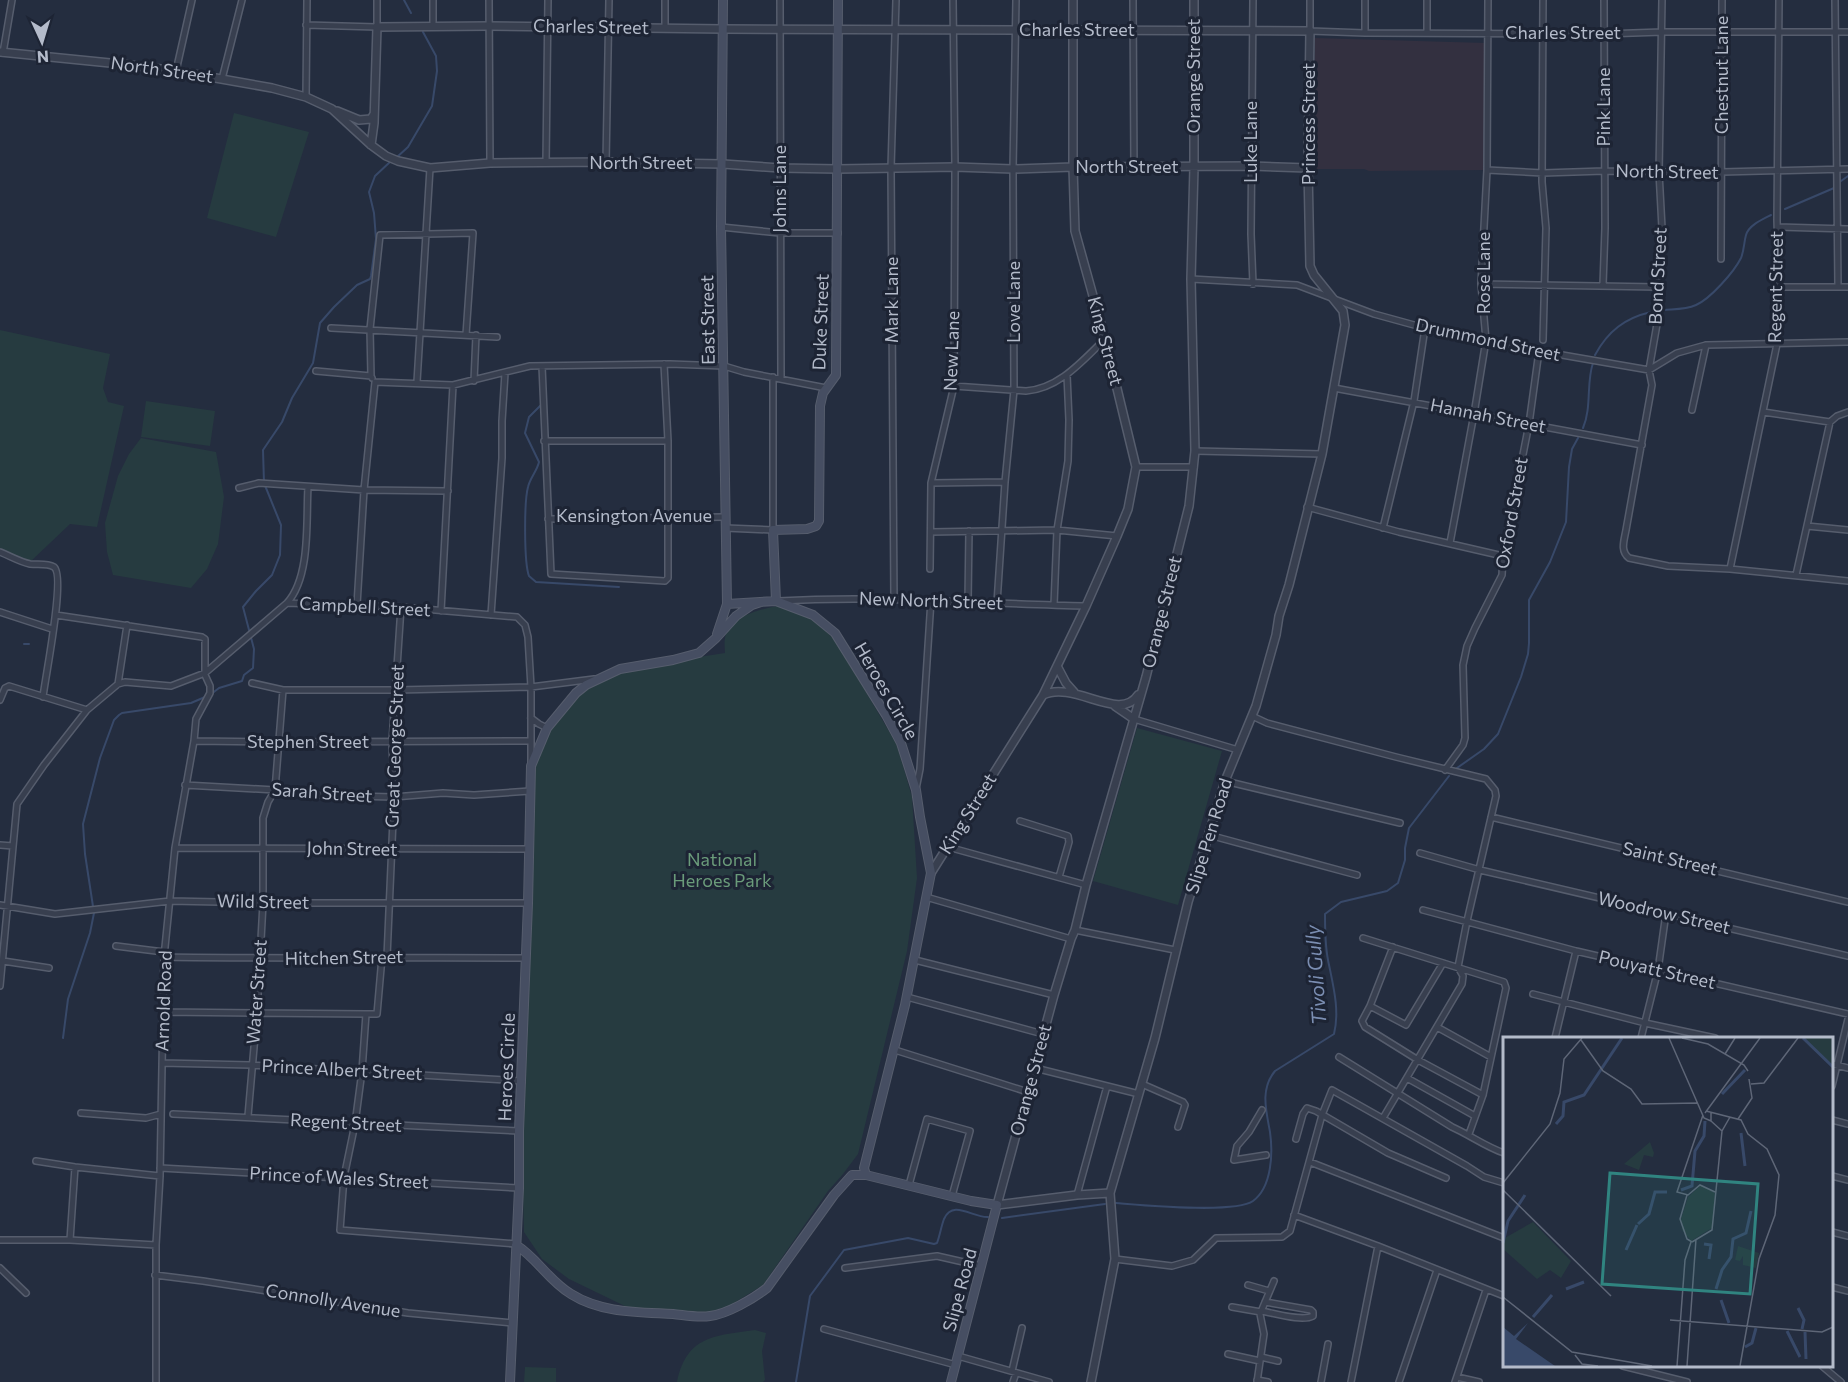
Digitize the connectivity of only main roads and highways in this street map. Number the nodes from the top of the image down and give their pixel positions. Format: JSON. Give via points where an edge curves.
{"nodes":[{"id":1,"x":723,"y":0,"type":"edge"},
{"id":2,"x":837,"y":0,"type":"edge"},
{"id":3,"x":776,"y":601,"type":"junction"},
{"id":4,"x":761,"y":602,"type":"junction"},
{"id":5,"x":727,"y":604,"type":"junction"},
{"id":6,"x":717,"y":637,"type":"junction"},
{"id":7,"x":866,"y":1176,"type":"junction"},
{"id":8,"x":516,"y":1245,"type":"junction"},
{"id":9,"x":510,"y":1382,"type":"edge"},
{"id":10,"x":951,"y":1382,"type":"edge"}],
"edges":[{"from":1,"to":5,"type":"main road","name":"East Street","via":[[721,227]]},
{"from":2,"to":3,"type":"main road","name":"Duke Street","via":[[836,375],[823,393],[820,406],[819,521],[807,529],[773,530]]},
{"from":3,"to":4,"type":"main road","name":"Heroes Circle"},
{"from":3,"to":7,"type":"main road","name":"Heroes Circle","via":[[813,615],[835,633],[886,715],[901,743],[916,790],[932,873],[895,1050],[864,1168]]},
{"from":4,"to":5,"type":"main road","name":"Heroes Circle"},
{"from":4,"to":6,"type":"main road","name":"Heroes Circle","via":[[742,611]]},
{"from":5,"to":6,"type":"main road","name":"East Street"},
{"from":6,"to":8,"type":"main road","name":"Heroes Circle","via":[[699,653],[620,669],[576,693],[547,728],[531,766]]},
{"from":7,"to":8,"type":"main road","via":[[852,1175],[834,1195],[767,1288],[755,1298],[709,1316],[592,1305],[570,1294]]},
{"from":7,"to":10,"type":"main road","name":"Slipe Road","via":[[997,1205]]},
{"from":8,"to":9,"type":"main road","name":"Heroes Circle"}]}
